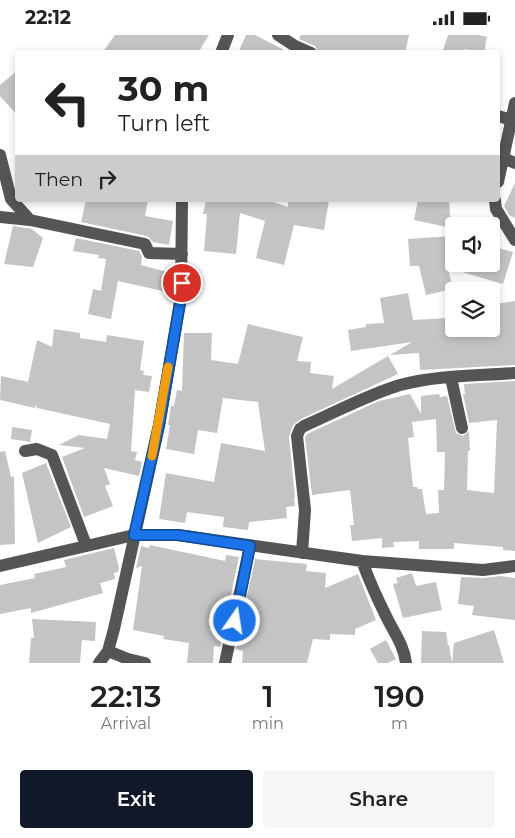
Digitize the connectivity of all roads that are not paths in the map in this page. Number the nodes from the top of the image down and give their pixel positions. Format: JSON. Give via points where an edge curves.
{"nodes":[{"id":1,"x":228,"y":35,"type":"edge"},
{"id":2,"x":278,"y":35,"type":"edge"},
{"id":3,"x":222,"y":50,"type":"edge"},
{"id":4,"x":305,"y":50,"type":"edge"},
{"id":5,"x":515,"y":103,"type":"edge"},
{"id":6,"x":500,"y":117,"type":"edge"},
{"id":7,"x":513,"y":125,"type":"edge"},
{"id":8,"x":0,"y":155,"type":"edge"},
{"id":9,"x":503,"y":158,"type":"junction"},
{"id":10,"x":515,"y":163,"type":"edge"},
{"id":11,"x":500,"y":172,"type":"edge"},
{"id":12,"x":182,"y":202,"type":"edge"},
{"id":13,"x":495,"y":202,"type":"edge"},
{"id":14,"x":0,"y":217,"type":"edge"},
{"id":15,"x":30,"y":220,"type":"junction"},
{"id":16,"x":515,"y":240,"type":"edge"},
{"id":17,"x":182,"y":255,"type":"junction"},
{"id":18,"x":515,"y":373,"type":"edge"},
{"id":19,"x":451,"y":378,"type":"junction"},
{"id":20,"x":462,"y":428,"type":"dead end"},
{"id":21,"x":25,"y":451,"type":"dead end"},
{"id":22,"x":134,"y":535,"type":"junction"},
{"id":23,"x":86,"y":545,"type":"junction"},
{"id":24,"x":250,"y":546,"type":"junction"},
{"id":25,"x":302,"y":553,"type":"junction"},
{"id":26,"x":362,"y":561,"type":"junction"},
{"id":27,"x":0,"y":566,"type":"edge"},
{"id":28,"x":515,"y":566,"type":"edge"},
{"id":29,"x":108,"y":651,"type":"junction"},
{"id":30,"x":99,"y":663,"type":"edge"},
{"id":31,"x":145,"y":663,"type":"edge"},
{"id":32,"x":224,"y":663,"type":"edge"},
{"id":33,"x":406,"y":663,"type":"edge"}],
"edges":[{"from":1,"to":3,"type":"street"},
{"from":2,"to":4,"type":"street"},
{"from":5,"to":7,"type":"street"},
{"from":6,"to":7,"type":"street"},
{"from":7,"to":9,"type":"street"},
{"from":8,"to":15,"type":"street","via":[[11,199]]},
{"from":9,"to":10,"type":"street"},
{"from":9,"to":11,"type":"street"},
{"from":12,"to":17,"type":"street"},
{"from":13,"to":16,"type":"street","via":[[496,209]]},
{"from":14,"to":15,"type":"street"},
{"from":15,"to":17,"type":"street","via":[[144,244],[149,253]]},
{"from":17,"to":22,"type":"street","via":[[181,297],[159,425]]},
{"from":18,"to":19,"type":"street"},
{"from":19,"to":20,"type":"street"},
{"from":19,"to":25,"type":"street","via":[[424,380],[382,391],[300,429],[298,447],[305,511]]},
{"from":21,"to":23,"type":"street","via":[[38,449],[52,455]]},
{"from":22,"to":23,"type":"street"},
{"from":22,"to":24,"type":"street","via":[[178,535]]},
{"from":22,"to":29,"type":"street"},
{"from":23,"to":27,"type":"street"},
{"from":24,"to":25,"type":"street"},
{"from":24,"to":32,"type":"street"},
{"from":25,"to":26,"type":"street"},
{"from":26,"to":28,"type":"street","via":[[483,570]]},
{"from":26,"to":33,"type":"street","via":[[374,593],[402,645]]},
{"from":29,"to":30,"type":"street"},
{"from":29,"to":31,"type":"street"}]}
